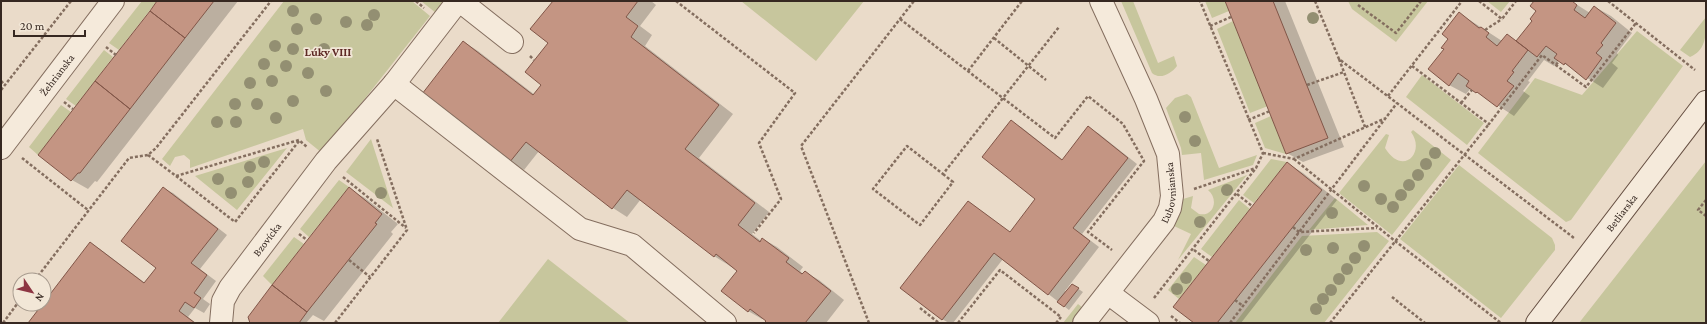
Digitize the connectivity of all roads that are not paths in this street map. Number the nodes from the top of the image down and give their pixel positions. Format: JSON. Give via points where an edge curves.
{"nodes":[{"id":1,"x":113,"y":1,"type":"edge"},
{"id":2,"x":459,"y":1,"type":"edge"},
{"id":3,"x":1101,"y":1,"type":"edge"},
{"id":4,"x":512,"y":42,"type":"dead end"},
{"id":5,"x":394,"y":84,"type":"junction"},
{"id":6,"x":1703,"y":109,"type":"edge"},
{"id":7,"x":9,"y":151,"type":"edge"},
{"id":8,"x":1108,"y":293,"type":"junction"},
{"id":9,"x":221,"y":323,"type":"edge"},
{"id":10,"x":725,"y":323,"type":"edge"},
{"id":11,"x":1084,"y":323,"type":"edge"},
{"id":12,"x":1148,"y":323,"type":"edge"},
{"id":13,"x":1537,"y":323,"type":"edge"}],
"edges":[{"from":1,"to":7,"type":"street","name":"Žehrianska"},
{"from":2,"to":4,"type":"street"},
{"from":2,"to":5,"type":"street","name":"Bzovícka"},
{"from":3,"to":8,"type":"street","name":"Ľubovnianska","via":[[1168,154],[1172,196],[1164,221]]},
{"from":5,"to":9,"type":"street","name":"Bzovícka","via":[[364,117],[332,167],[230,288],[223,301]]},
{"from":5,"to":10,"type":"street","via":[[580,229],[632,245]]},
{"from":6,"to":13,"type":"street","name":"Betliarska"},
{"from":8,"to":11,"type":"street","name":"Ľubovnianska"},
{"from":8,"to":12,"type":"street"}]}
